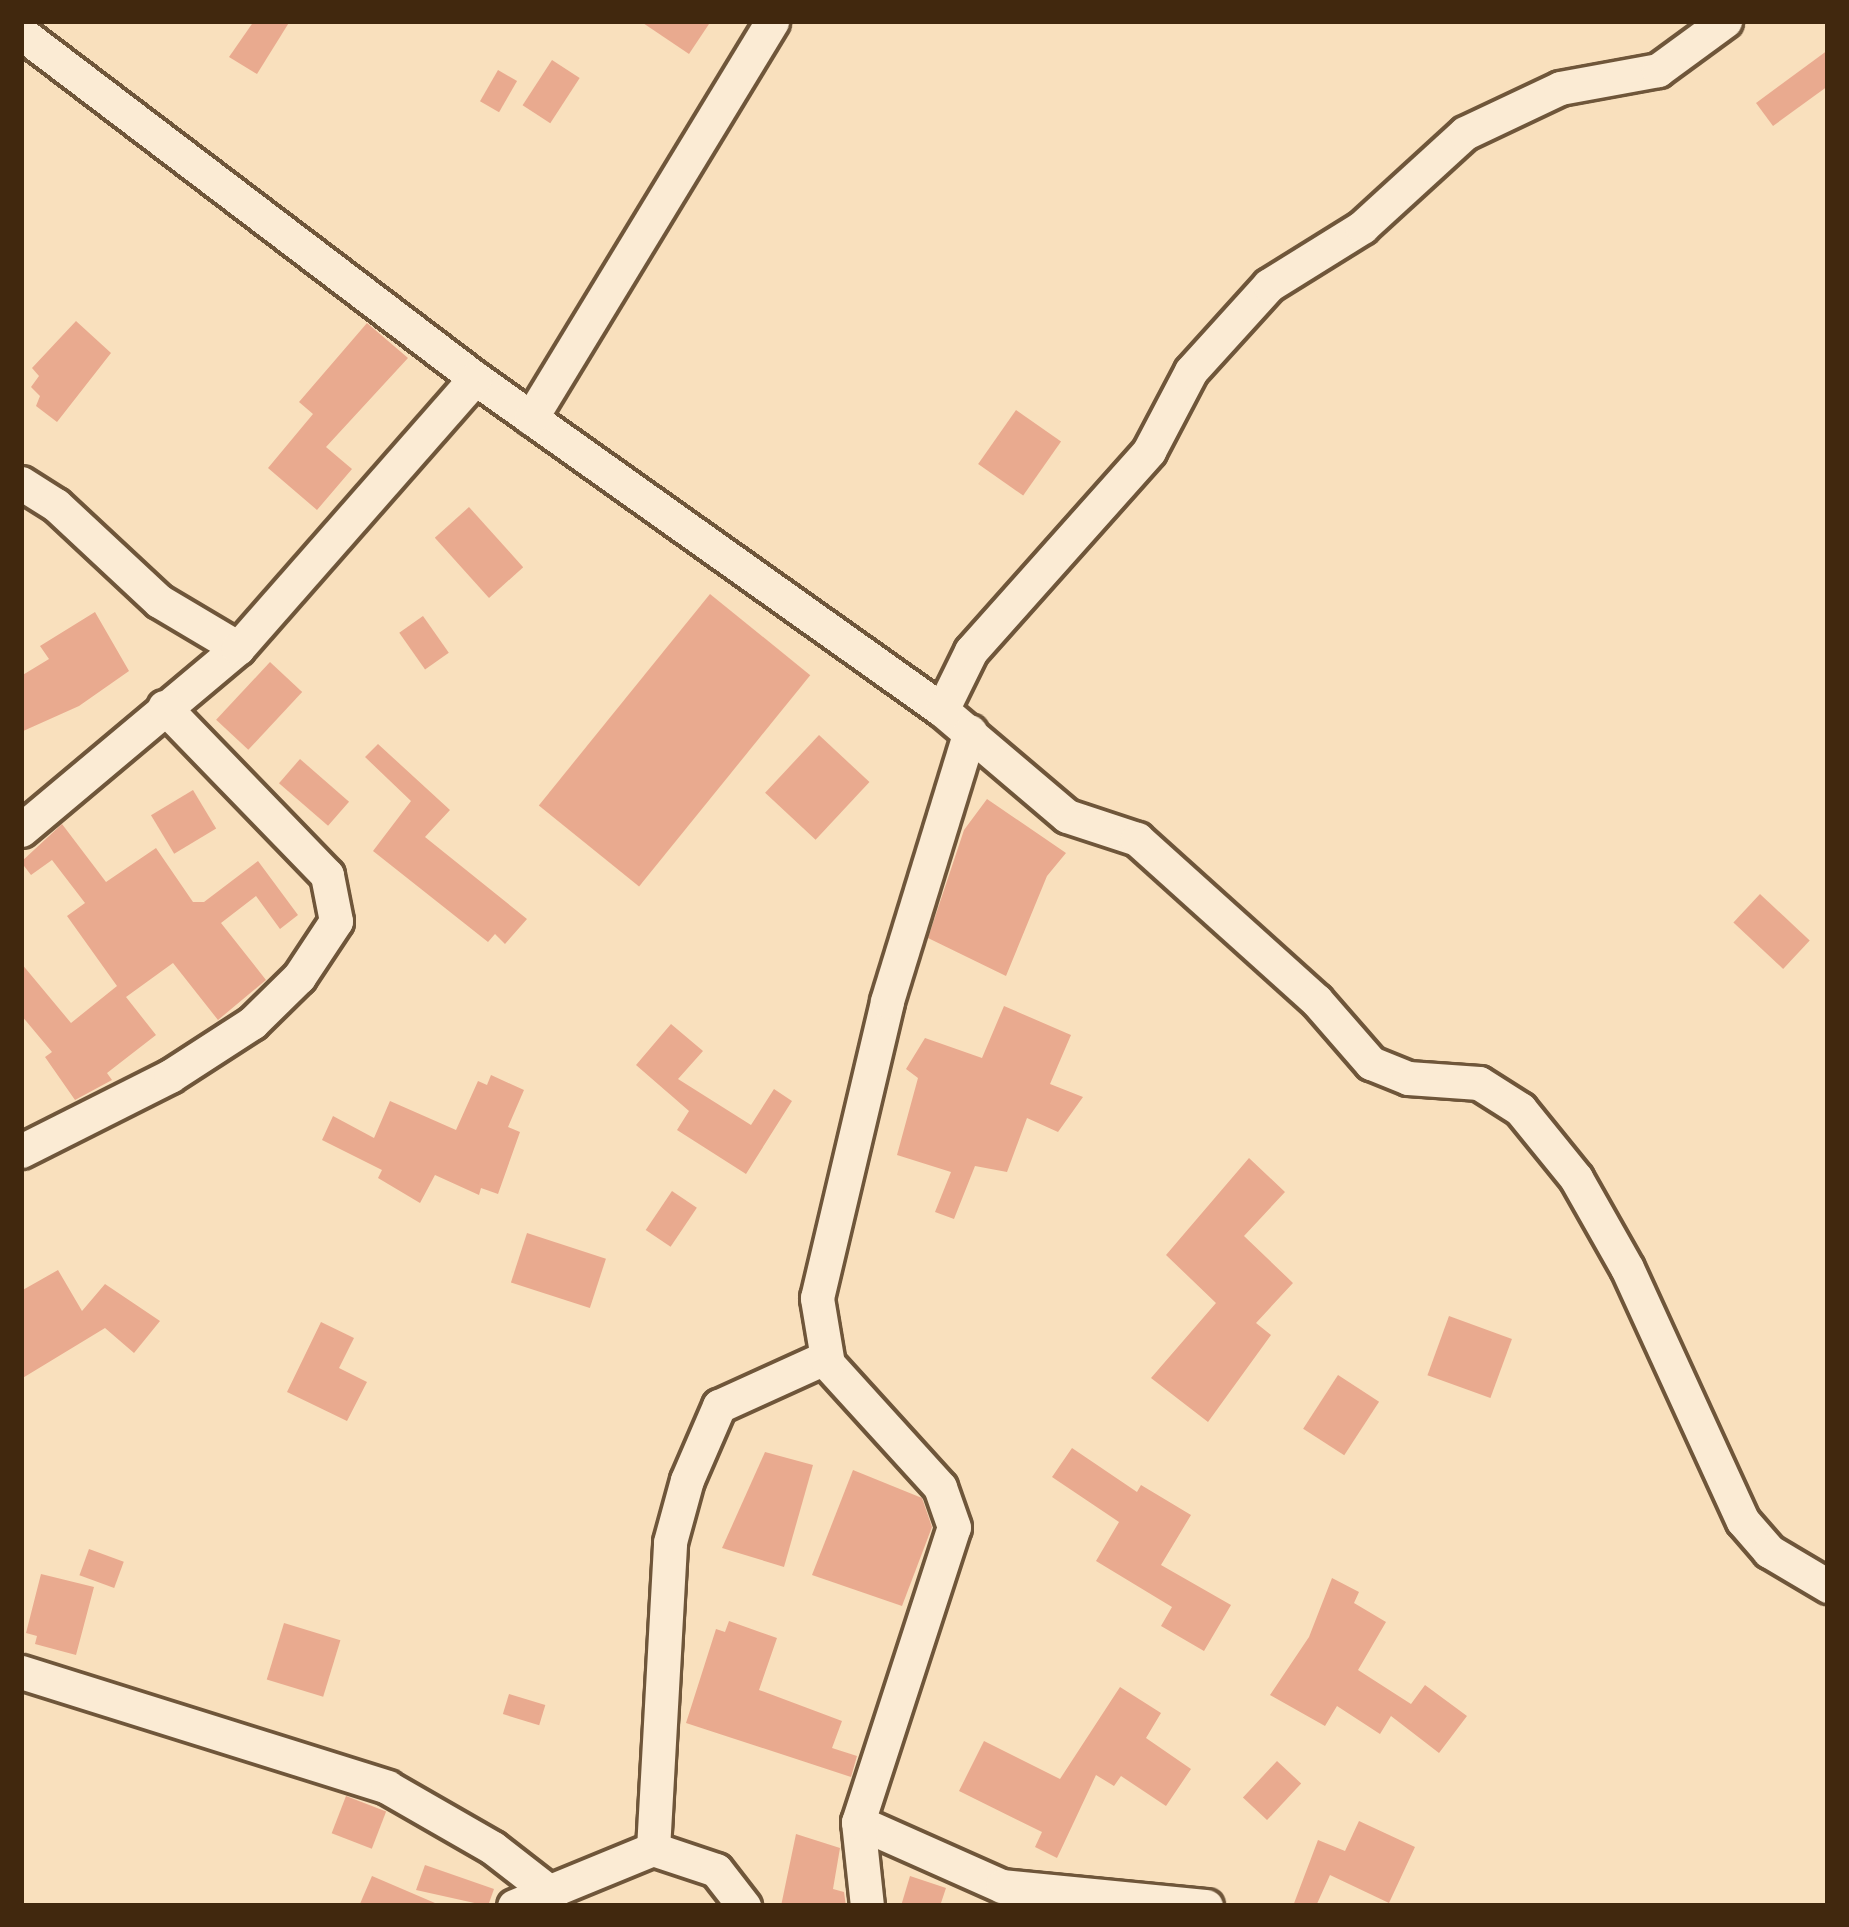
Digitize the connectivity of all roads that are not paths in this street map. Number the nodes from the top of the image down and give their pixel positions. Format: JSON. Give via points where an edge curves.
{"nodes":[{"id":1,"x":772,"y":21,"type":"edge"},
{"id":2,"x":1725,"y":21,"type":"edge"},
{"id":3,"x":21,"y":33,"type":"edge"},
{"id":4,"x":475,"y":378,"type":"junction"},
{"id":5,"x":531,"y":418,"type":"junction"},
{"id":6,"x":21,"y":483,"type":"edge"},
{"id":7,"x":238,"y":648,"type":"junction"},
{"id":8,"x":164,"y":707,"type":"junction"},
{"id":9,"x":942,"y":710,"type":"junction"},
{"id":10,"x":970,"y":732,"type":"junction"},
{"id":11,"x":21,"y":830,"type":"edge"},
{"id":12,"x":21,"y":1151,"type":"edge"},
{"id":13,"x":825,"y":1358,"type":"junction"},
{"id":14,"x":1828,"y":1586,"type":"edge"},
{"id":15,"x":21,"y":1672,"type":"edge"},
{"id":16,"x":858,"y":1822,"type":"junction"},
{"id":17,"x":653,"y":1849,"type":"junction"},
{"id":18,"x":551,"y":1894,"type":"junction"},
{"id":19,"x":514,"y":1906,"type":"edge"},
{"id":20,"x":744,"y":1906,"type":"edge"},
{"id":21,"x":866,"y":1906,"type":"edge"},
{"id":22,"x":1206,"y":1906,"type":"edge"}],
"edges":[{"from":1,"to":5,"type":"street"},
{"from":2,"to":9,"type":"street","via":[[1658,70],[1560,88],[1465,133],[1361,227],[1269,285],[1191,370],[1149,451],[971,651]]},
{"from":3,"to":4,"type":"street"},
{"from":4,"to":5,"type":"street"},
{"from":4,"to":7,"type":"street"},
{"from":5,"to":9,"type":"street"},
{"from":6,"to":7,"type":"street","via":[[56,505],[159,601]]},
{"from":7,"to":8,"type":"street"},
{"from":8,"to":11,"type":"street"},
{"from":8,"to":12,"type":"street","via":[[327,875],[336,921],[299,977],[238,1033]]},
{"from":9,"to":10,"type":"street"},
{"from":10,"to":13,"type":"street","via":[[887,1001],[820,1265]]},
{"from":10,"to":14,"type":"street","via":[[1080,825],[1138,839],[1316,1000],[1371,1063],[1408,1078],[1479,1083],[1520,1109],[1576,1178],[1627,1268],[1743,1521],[1769,1551]]},
{"from":13,"to":16,"type":"street","via":[[940,1487],[953,1527]]},
{"from":13,"to":17,"type":"street","via":[[719,1406],[687,1480],[670,1542]]},
{"from":15,"to":18,"type":"street","via":[[387,1787],[493,1847]]},
{"from":16,"to":21,"type":"street"},
{"from":16,"to":22,"type":"street","via":[[1002,1886]]},
{"from":17,"to":18,"type":"street"},
{"from":17,"to":20,"type":"street","via":[[716,1870]]},
{"from":18,"to":19,"type":"street"}]}
